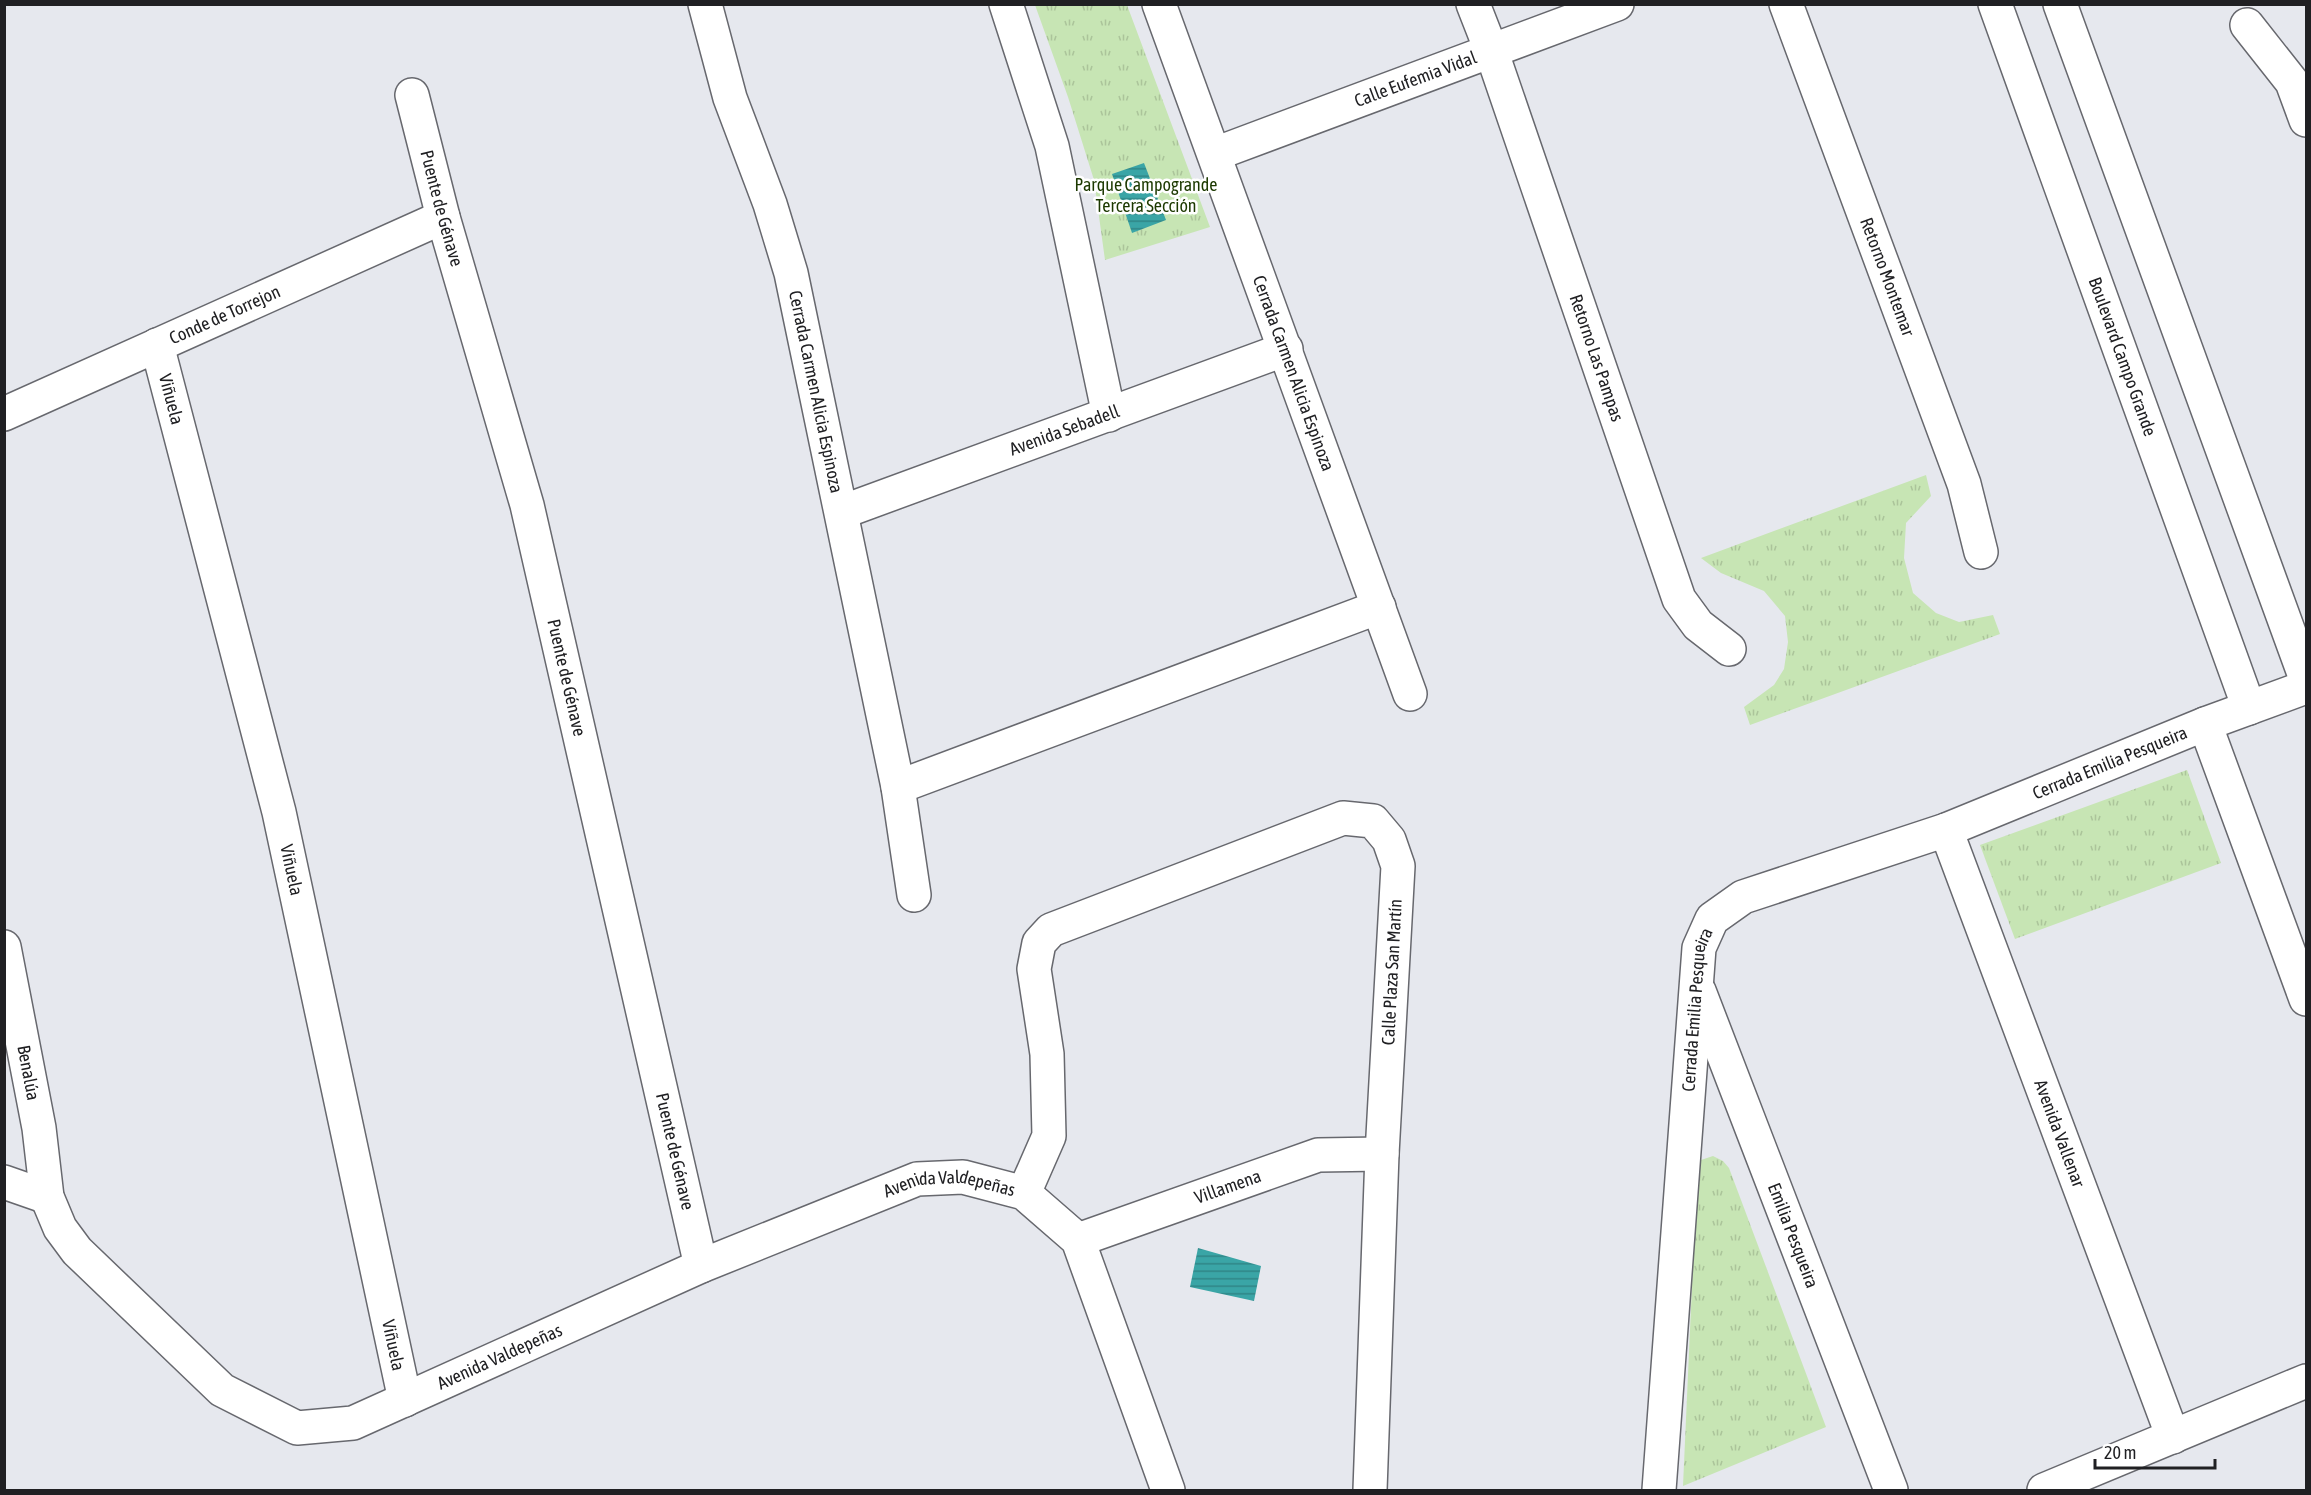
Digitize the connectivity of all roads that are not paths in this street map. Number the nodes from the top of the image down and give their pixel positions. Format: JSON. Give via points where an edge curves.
{"nodes":[{"id":1,"x":705,"y":4,"type":"edge"},
{"id":2,"x":1006,"y":4,"type":"edge"},
{"id":3,"x":1159,"y":4,"type":"edge"},
{"id":4,"x":1473,"y":4,"type":"edge"},
{"id":5,"x":1617,"y":4,"type":"edge"},
{"id":6,"x":1786,"y":4,"type":"edge"},
{"id":7,"x":1995,"y":4,"type":"edge"},
{"id":8,"x":2060,"y":4,"type":"edge"},
{"id":9,"x":2247,"y":26,"type":"dead end"},
{"id":10,"x":1491,"y":51,"type":"junction"},
{"id":11,"x":412,"y":95,"type":"dead end"},
{"id":12,"x":2307,"y":120,"type":"edge"},
{"id":13,"x":1215,"y":154,"type":"junction"},
{"id":14,"x":443,"y":217,"type":"junction"},
{"id":15,"x":158,"y":345,"type":"junction"},
{"id":16,"x":1286,"y":349,"type":"junction"},
{"id":17,"x":4,"y":414,"type":"edge"},
{"id":18,"x":1109,"y":415,"type":"junction"},
{"id":19,"x":842,"y":512,"type":"junction"},
{"id":20,"x":1981,"y":552,"type":"dead end"},
{"id":21,"x":1379,"y":607,"type":"junction"},
{"id":22,"x":1730,"y":649,"type":"dead end"},
{"id":23,"x":2307,"y":679,"type":"edge"},
{"id":24,"x":2307,"y":687,"type":"edge"},
{"id":25,"x":1410,"y":694,"type":"dead end"},
{"id":26,"x":2249,"y":708,"type":"junction"},
{"id":27,"x":2205,"y":724,"type":"junction"},
{"id":28,"x":898,"y":787,"type":"junction"},
{"id":29,"x":1946,"y":830,"type":"junction"},
{"id":30,"x":914,"y":895,"type":"dead end"},
{"id":31,"x":1039,"y":943,"type":"joint"},
{"id":32,"x":4,"y":947,"type":"edge"},
{"id":33,"x":1695,"y":981,"type":"junction"},
{"id":34,"x":2307,"y":999,"type":"edge"},
{"id":35,"x":1382,"y":1154,"type":"junction"},
{"id":36,"x":4,"y":1182,"type":"edge"},
{"id":37,"x":1024,"y":1193,"type":"junction"},
{"id":38,"x":47,"y":1197,"type":"junction"},
{"id":39,"x":1078,"y":1240,"type":"junction"},
{"id":40,"x":701,"y":1266,"type":"junction"},
{"id":41,"x":2307,"y":1381,"type":"edge"},
{"id":42,"x":405,"y":1400,"type":"junction"},
{"id":43,"x":2173,"y":1437,"type":"junction"},
{"id":44,"x":1168,"y":1491,"type":"edge"},
{"id":45,"x":1370,"y":1491,"type":"edge"},
{"id":46,"x":1659,"y":1491,"type":"edge"},
{"id":47,"x":1891,"y":1491,"type":"edge"},
{"id":48,"x":2044,"y":1491,"type":"edge"}],
"edges":[{"from":1,"to":19,"type":"street","name":"Cerrada Carmen Alicia Espinoza","via":[[730,98],[791,273]]},
{"from":2,"to":18,"type":"street","via":[[1052,146]]},
{"from":3,"to":13,"type":"street","name":"Cerrada Carmen Alicia Espinoza"},
{"from":4,"to":10,"type":"street","name":"Retorno Las Pampas"},
{"from":5,"to":10,"type":"street","name":"Calle Eufemia Vidal"},
{"from":6,"to":20,"type":"street","name":"Retorno Montemar","via":[[1965,484]]},
{"from":7,"to":26,"type":"street","name":"Boulevard Campo Grande"},
{"from":8,"to":23,"type":"street"},
{"from":9,"to":12,"type":"street","via":[[2292,82]]},
{"from":10,"to":13,"type":"street","name":"Calle Eufemia Vidal"},
{"from":10,"to":22,"type":"street","name":"Retorno Las Pampas","via":[[1679,599],[1698,625]]},
{"from":11,"to":14,"type":"street","name":"Puente de Génave"},
{"from":13,"to":16,"type":"street","name":"Cerrada Carmen Alicia Espinoza"},
{"from":14,"to":15,"type":"street","name":"Conde de Torrejon"},
{"from":14,"to":40,"type":"street","name":"Puente de Génave","via":[[527,505]]},
{"from":15,"to":17,"type":"street","name":"Conde de Torrejon"},
{"from":15,"to":42,"type":"street","name":"Viñuela","via":[[279,812]]},
{"from":16,"to":18,"type":"street","name":"Avenida Sebadell"},
{"from":16,"to":21,"type":"street","name":"Cerrada Carmen Alicia Espinoza"},
{"from":18,"to":19,"type":"street","name":"Avenida Sebadell"},
{"from":19,"to":28,"type":"street","name":"Cerrada Carmen Alicia Espinoza"},
{"from":21,"to":25,"type":"street","name":"Cerrada Carmen Alicia Espinoza"},
{"from":21,"to":28,"type":"street"},
{"from":24,"to":26,"type":"street","name":"Cerrada Emilia Pesqueira"},
{"from":26,"to":27,"type":"street","name":"Cerrada Emilia Pesqueira"},
{"from":27,"to":29,"type":"street","name":"Cerrada Emilia Pesqueira"},
{"from":27,"to":34,"type":"street","name":"Cerrada Emilia Pesqueira"},
{"from":28,"to":30,"type":"street","name":"Cerrada Carmen Alicia Espinoza"},
{"from":29,"to":33,"type":"street","name":"Cerrada Emilia Pesqueira","via":[[1743,897],[1712,919],[1699,948]]},
{"from":29,"to":43,"type":"street","name":"Avenida Vallenar"},
{"from":31,"to":35,"type":"street","name":"Calle Plaza San Martín","via":[[1051,930],[1343,818],[1373,820],[1389,840],[1398,866]]},
{"from":31,"to":37,"type":"street","name":"Avenida Valdepeñas","via":[[1034,969],[1047,1054],[1049,1136]]},
{"from":32,"to":38,"type":"street","name":"Benalúa","via":[[39,1128]]},
{"from":33,"to":46,"type":"street","name":"Cerrada Emilia Pesqueira"},
{"from":33,"to":47,"type":"street","name":"Emilia Pesqueira"},
{"from":35,"to":39,"type":"street","name":"Villamena","via":[[1318,1155]]},
{"from":35,"to":45,"type":"street","name":"Calle Plaza San Martín"},
{"from":36,"to":38,"type":"street"},
{"from":37,"to":39,"type":"street","name":"Avenida Valdepeñas"},
{"from":37,"to":40,"type":"street","name":"Avenida Valdepeñas","via":[[963,1177],[917,1179]]},
{"from":38,"to":42,"type":"street","name":"Avenida Valdepeñas","via":[[60,1228],[77,1251],[222,1390],[297,1428],[353,1423]]},
{"from":39,"to":44,"type":"street","name":"Avenida Valdepeñas"},
{"from":40,"to":42,"type":"street","name":"Avenida Valdepeñas"},
{"from":41,"to":43,"type":"street"},
{"from":43,"to":48,"type":"street"}]}
